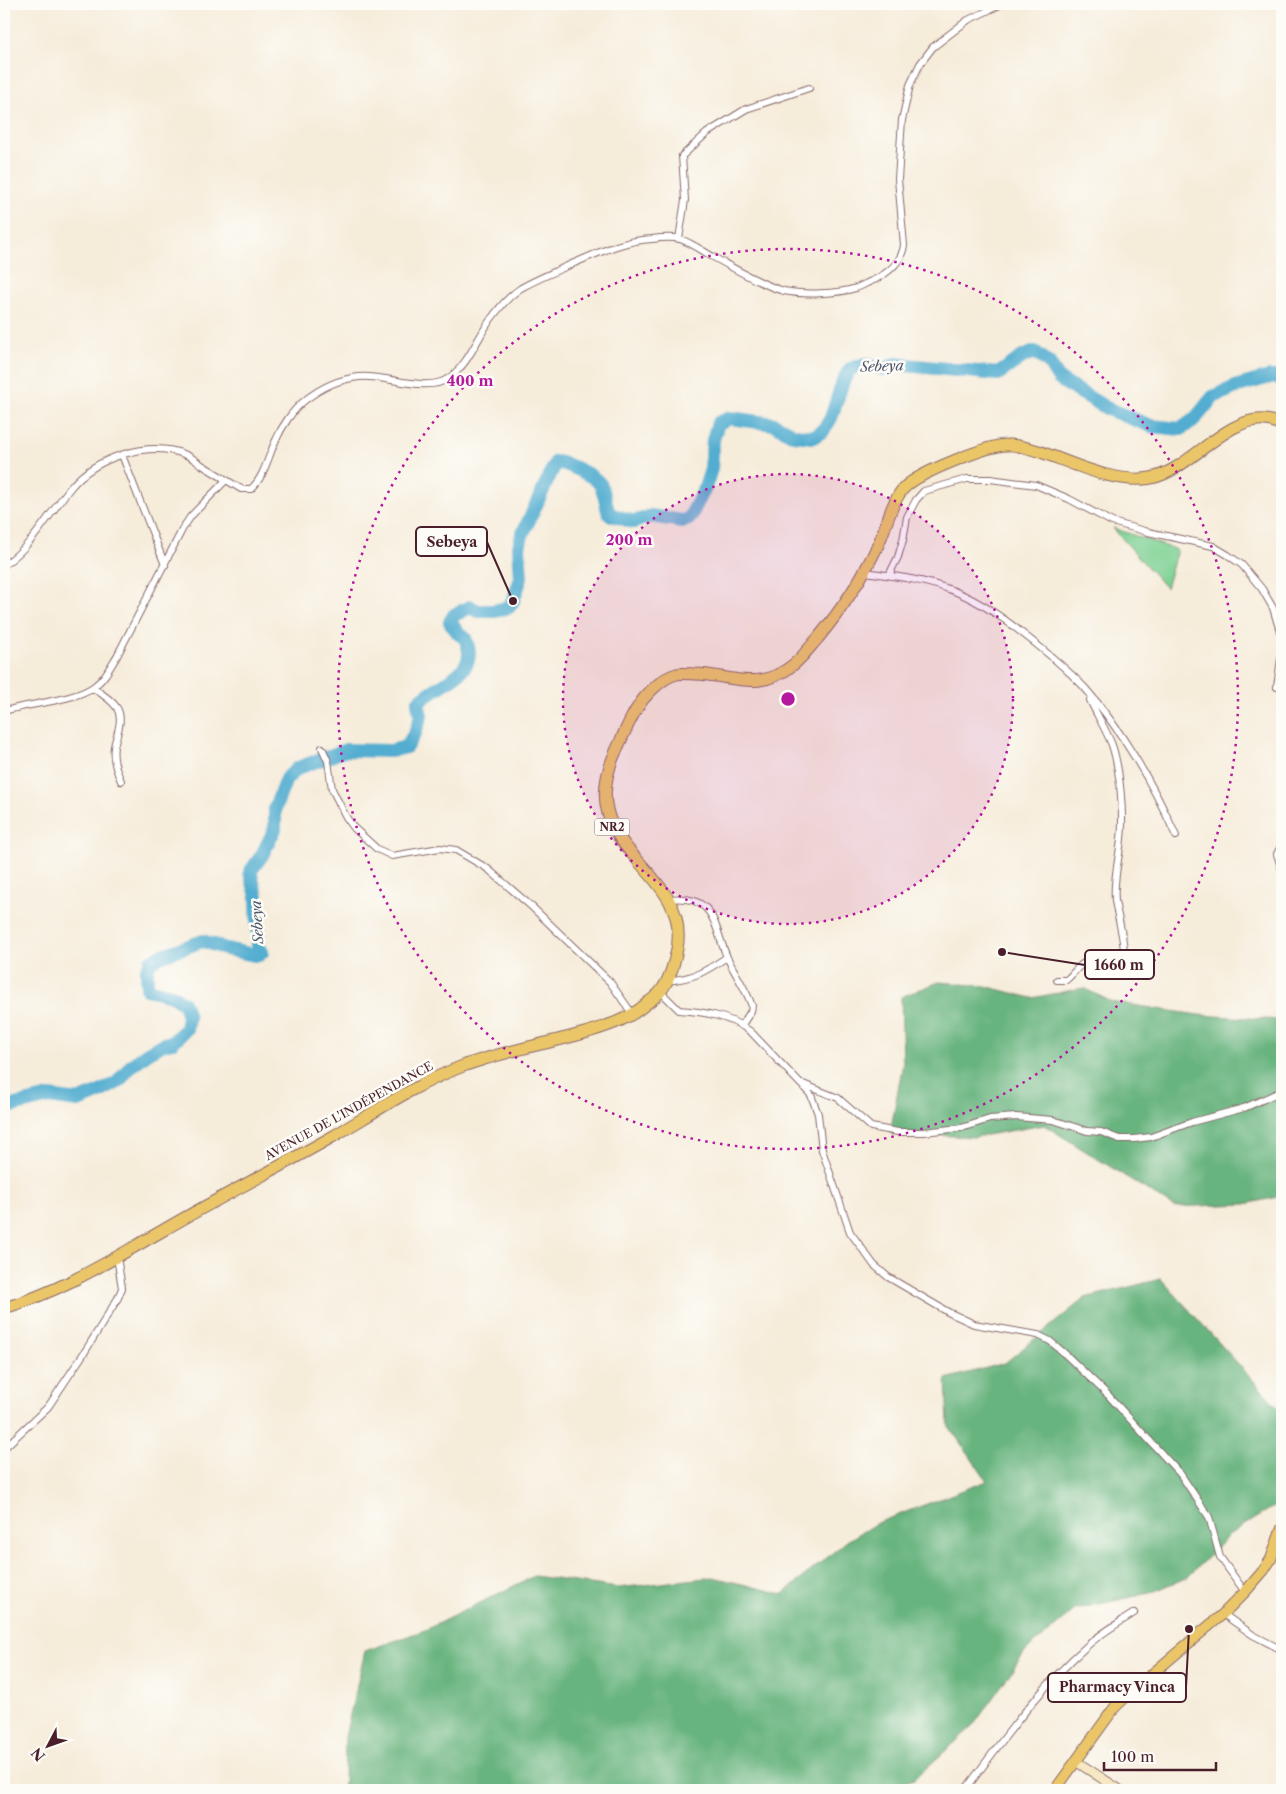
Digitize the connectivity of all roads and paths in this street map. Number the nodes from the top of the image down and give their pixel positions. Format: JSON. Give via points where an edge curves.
{"nodes":[{"id":1,"x":1002,"y":4,"type":"edge"},
{"id":2,"x":809,"y":88,"type":"dead end"},
{"id":3,"x":679,"y":239,"type":"junction"},
{"id":4,"x":1282,"y":425,"type":"edge"},
{"id":5,"x":122,"y":455,"type":"junction"},
{"id":6,"x":226,"y":480,"type":"junction"},
{"id":7,"x":165,"y":565,"type":"junction"},
{"id":8,"x":4,"y":566,"type":"edge"},
{"id":9,"x":866,"y":572,"type":"junction"},
{"id":10,"x":889,"y":575,"type":"junction"},
{"id":11,"x":1282,"y":638,"type":"edge"},
{"id":12,"x":1282,"y":652,"type":"edge"},
{"id":13,"x":1278,"y":687,"type":"dead end"},
{"id":14,"x":93,"y":688,"type":"junction"},
{"id":15,"x":1084,"y":688,"type":"junction"},
{"id":16,"x":4,"y":711,"type":"edge"},
{"id":17,"x":324,"y":751,"type":"dead end"},
{"id":18,"x":121,"y":781,"type":"dead end"},
{"id":19,"x":1176,"y":836,"type":"dead end"},
{"id":20,"x":1282,"y":844,"type":"edge"},
{"id":21,"x":1282,"y":870,"type":"edge"},
{"id":22,"x":669,"y":899,"type":"junction"},
{"id":23,"x":727,"y":957,"type":"junction"},
{"id":24,"x":1057,"y":980,"type":"dead end"},
{"id":25,"x":666,"y":981,"type":"junction"},
{"id":26,"x":661,"y":992,"type":"junction"},
{"id":27,"x":634,"y":1015,"type":"junction"},
{"id":28,"x":742,"y":1025,"type":"junction"},
{"id":29,"x":802,"y":1084,"type":"junction"},
{"id":30,"x":1282,"y":1091,"type":"edge"},
{"id":31,"x":117,"y":1257,"type":"junction"},
{"id":32,"x":4,"y":1308,"type":"edge"},
{"id":33,"x":4,"y":1448,"type":"edge"},
{"id":34,"x":1282,"y":1528,"type":"edge"},
{"id":35,"x":1245,"y":1592,"type":"junction"},
{"id":36,"x":1134,"y":1613,"type":"dead end"},
{"id":37,"x":1223,"y":1614,"type":"junction"},
{"id":38,"x":1282,"y":1650,"type":"edge"},
{"id":39,"x":1077,"y":1762,"type":"junction"},
{"id":40,"x":965,"y":1790,"type":"edge"},
{"id":41,"x":1055,"y":1790,"type":"edge"},
{"id":42,"x":1120,"y":1790,"type":"edge"}],
"edges":[{"from":1,"to":3,"type":"street","via":[[968,20],[933,47],[920,64],[910,86],[902,120],[898,179],[904,252],[883,276],[855,288],[830,292],[784,290],[747,275]]},
{"from":2,"to":3,"type":"street","via":[[746,109],[707,133],[682,156],[685,200]]},
{"from":3,"to":6,"type":"street","via":[[641,239],[617,246],[520,289],[504,302],[464,363],[449,379],[418,384],[358,377],[320,390],[302,403],[286,422],[251,489],[241,489]]},
{"from":4,"to":9,"type":"highway","name":"AVENUE DE L'INDÉPENDANCE","number":"NR2","via":[[1254,420],[1233,428],[1185,462],[1150,478],[1098,474],[1055,456],[1006,444],[958,460],[905,486],[895,499],[887,526]]},
{"from":5,"to":6,"type":"street","via":[[166,450],[179,453]]},
{"from":5,"to":7,"type":"street"},
{"from":5,"to":8,"type":"street","via":[[82,475],[36,535]]},
{"from":6,"to":7,"type":"street","via":[[191,516]]},
{"from":7,"to":14,"type":"street","via":[[117,656]]},
{"from":9,"to":10,"type":"street"},
{"from":9,"to":22,"type":"highway","name":"AVENUE DE L'INDÉPENDANCE","number":"NR2","via":[[848,600],[804,654],[776,677],[749,682],[709,674],[673,674],[650,691],[637,708],[609,766],[605,804],[611,826]]},
{"from":10,"to":11,"type":"street","via":[[898,557],[907,517],[924,491],[967,479],[1036,485],[1112,522],[1213,546],[1228,555],[1242,565],[1262,589]]},
{"from":10,"to":15,"type":"street","via":[[930,583],[982,606],[1044,650]]},
{"from":12,"to":13,"type":"street"},
{"from":14,"to":16,"type":"street","via":[[68,698]]},
{"from":14,"to":18,"type":"street","via":[[118,709],[120,721],[114,757]]},
{"from":15,"to":19,"type":"street","via":[[1142,770]]},
{"from":15,"to":24,"type":"street","via":[[1112,745],[1116,764],[1122,839],[1115,874],[1115,898],[1124,947],[1123,956],[1111,966],[1085,962],[1066,980]]},
{"from":17,"to":27,"type":"street","via":[[332,790],[346,817],[376,849],[392,856],[440,848],[456,850],[488,869],[610,982]]},
{"from":20,"to":21,"type":"street","via":[[1277,854]]},
{"from":22,"to":23,"type":"street","via":[[694,900],[704,906],[715,921]]},
{"from":22,"to":25,"type":"highway","name":"AVENUE DE L'INDÉPENDANCE","number":"NR2","via":[[678,923],[679,938],[674,967]]},
{"from":23,"to":25,"type":"street","via":[[690,978]]},
{"from":23,"to":28,"type":"street","via":[[752,1006]]},
{"from":25,"to":26,"type":"highway","name":"AVENUE DE L'INDÉPENDANCE","number":"NR2"},
{"from":26,"to":27,"type":"highway","name":"AVENUE DE L'INDÉPENDANCE","number":"NR2"},
{"from":26,"to":28,"type":"street","via":[[679,1010],[712,1013]]},
{"from":27,"to":31,"type":"highway","name":"AVENUE DE L'INDÉPENDANCE","number":"NR2","via":[[444,1074],[399,1096],[334,1136]]},
{"from":28,"to":29,"type":"street"},
{"from":29,"to":30,"type":"street","via":[[838,1098],[871,1127],[898,1132],[961,1128],[990,1119],[1016,1117],[1053,1120],[1119,1139],[1151,1137],[1244,1108]]},
{"from":29,"to":35,"type":"street","via":[[816,1107],[822,1150],[850,1232],[874,1264],[888,1277],[956,1316],[974,1324],[1038,1335],[1063,1352],[1181,1474],[1209,1517],[1220,1557]]},
{"from":31,"to":32,"type":"highway","name":"AVENUE DE L'INDÉPENDANCE","number":"NR2","via":[[27,1301]]},
{"from":31,"to":33,"type":"street","via":[[122,1288],[118,1298],[48,1406]]},
{"from":34,"to":35,"type":"main road","via":[[1271,1559]]},
{"from":35,"to":37,"type":"main road"},
{"from":36,"to":40,"type":"street","via":[[1088,1644],[1061,1670]]},
{"from":37,"to":38,"type":"street"},
{"from":37,"to":39,"type":"main road","via":[[1115,1707]]},
{"from":39,"to":41,"type":"main road"},
{"from":39,"to":42,"type":"street"}]}
